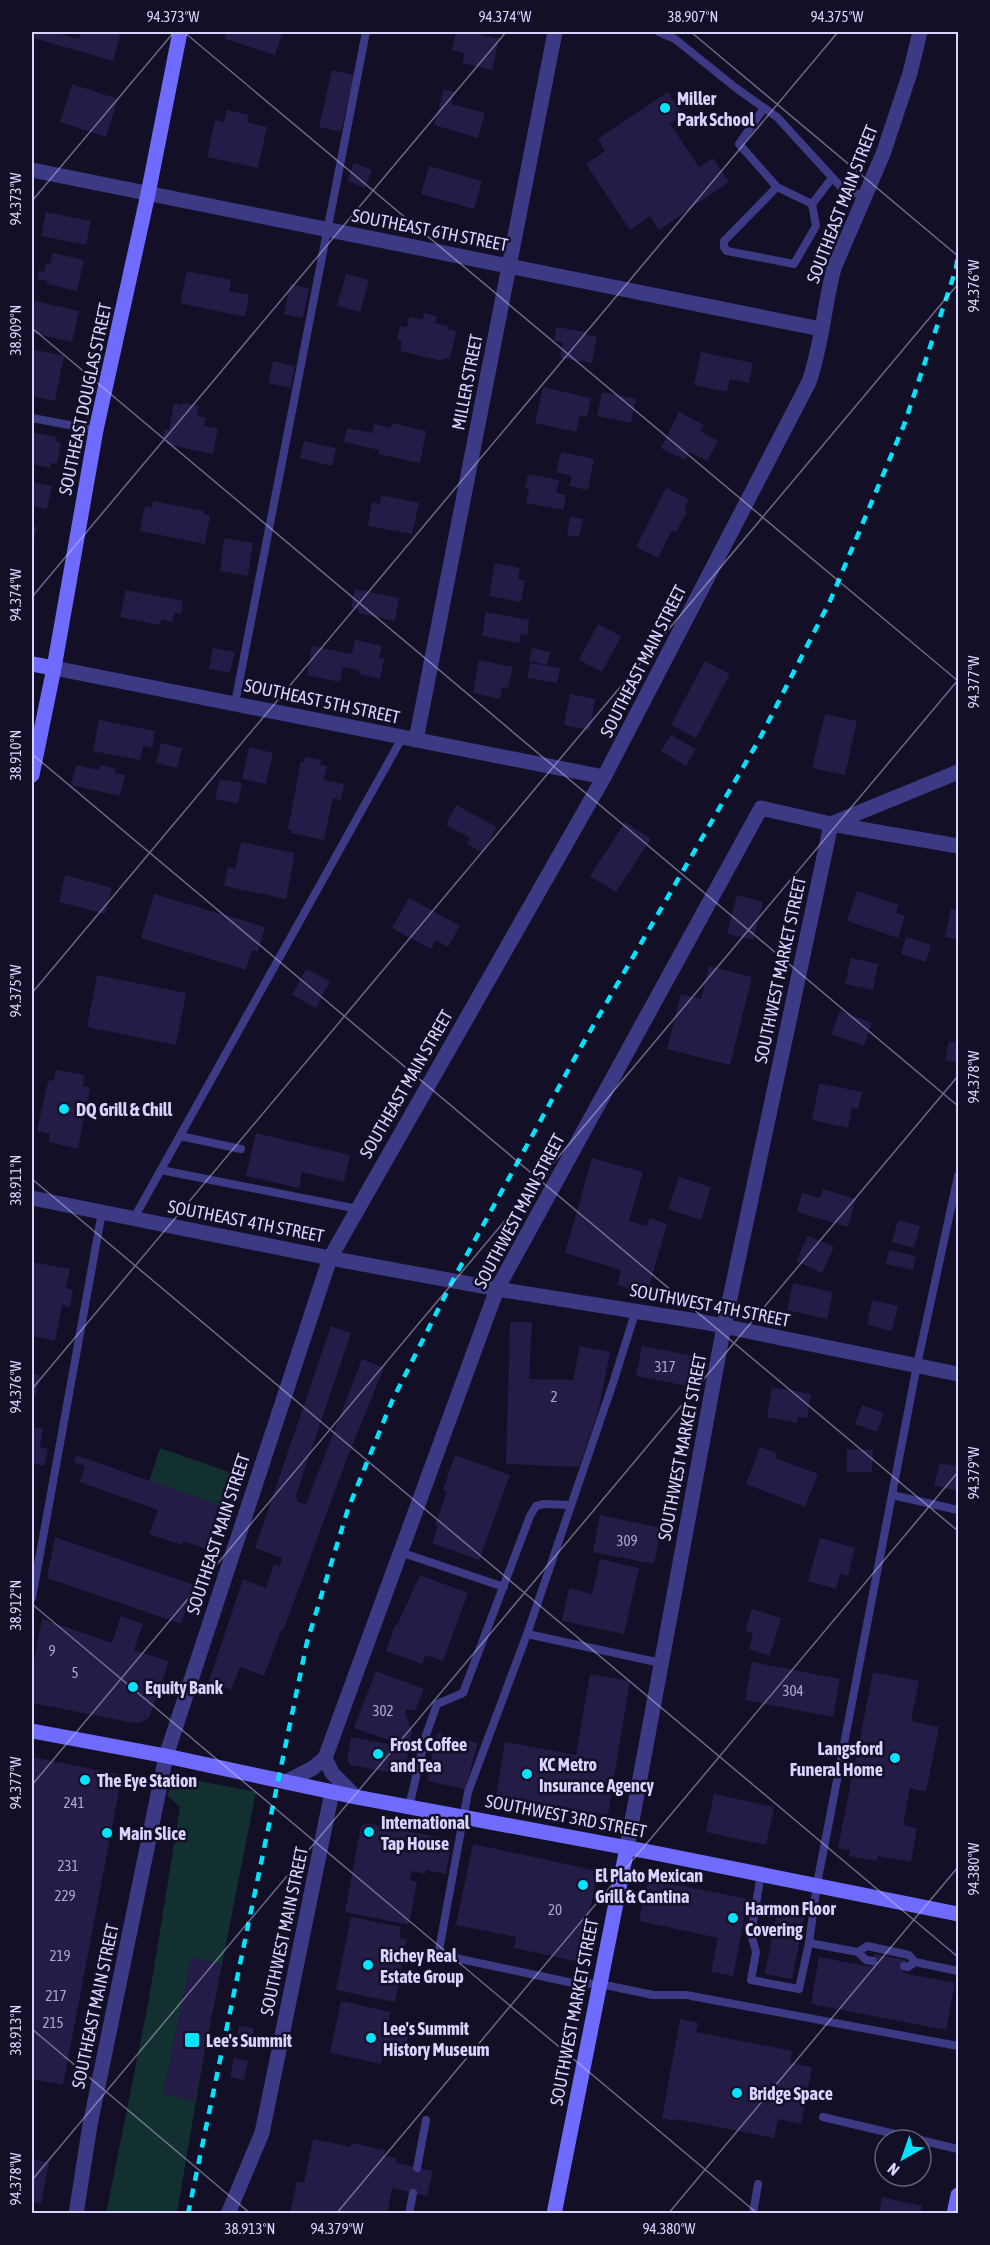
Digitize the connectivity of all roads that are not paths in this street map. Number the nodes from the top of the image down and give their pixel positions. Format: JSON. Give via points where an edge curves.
{"nodes":[{"id":1,"x":180,"y":32,"type":"edge"},
{"id":2,"x":366,"y":32,"type":"edge"},
{"id":3,"x":555,"y":32,"type":"edge"},
{"id":4,"x":659,"y":32,"type":"edge"},
{"id":5,"x":920,"y":32,"type":"edge"},
{"id":6,"x":764,"y":108,"type":"junction"},
{"id":7,"x":32,"y":170,"type":"edge"},
{"id":8,"x":832,"y":178,"type":"junction"},
{"id":9,"x":777,"y":187,"type":"junction"},
{"id":10,"x":148,"y":194,"type":"junction"},
{"id":11,"x":865,"y":197,"type":"junction"},
{"id":12,"x":812,"y":204,"type":"junction"},
{"id":13,"x":328,"y":230,"type":"junction"},
{"id":14,"x":510,"y":265,"type":"junction"},
{"id":15,"x":822,"y":329,"type":"junction"},
{"id":16,"x":32,"y":418,"type":"edge"},
{"id":17,"x":96,"y":430,"type":"junction"},
{"id":18,"x":32,"y":664,"type":"edge"},
{"id":19,"x":54,"y":668,"type":"junction"},
{"id":20,"x":235,"y":703,"type":"junction"},
{"id":21,"x":409,"y":739,"type":"junction"},
{"id":22,"x":958,"y":772,"type":"edge"},
{"id":23,"x":32,"y":775,"type":"edge"},
{"id":24,"x":604,"y":777,"type":"junction"},
{"id":25,"x":831,"y":824,"type":"junction"},
{"id":26,"x":958,"y":846,"type":"edge"},
{"id":27,"x":180,"y":1137,"type":"junction"},
{"id":28,"x":241,"y":1149,"type":"dead end"},
{"id":29,"x":161,"y":1170,"type":"junction"},
{"id":30,"x":958,"y":1176,"type":"edge"},
{"id":31,"x":32,"y":1198,"type":"edge"},
{"id":32,"x":358,"y":1209,"type":"junction"},
{"id":33,"x":102,"y":1212,"type":"junction"},
{"id":34,"x":134,"y":1218,"type":"junction"},
{"id":35,"x":330,"y":1258,"type":"junction"},
{"id":36,"x":453,"y":1280,"type":"joint"},
{"id":37,"x":497,"y":1289,"type":"junction"},
{"id":38,"x":636,"y":1310,"type":"junction"},
{"id":39,"x":724,"y":1326,"type":"junction"},
{"id":40,"x":917,"y":1365,"type":"junction"},
{"id":41,"x":958,"y":1374,"type":"edge"},
{"id":42,"x":892,"y":1495,"type":"junction"},
{"id":43,"x":571,"y":1505,"type":"junction"},
{"id":44,"x":958,"y":1510,"type":"edge"},
{"id":45,"x":400,"y":1552,"type":"junction"},
{"id":46,"x":504,"y":1587,"type":"junction"},
{"id":47,"x":32,"y":1598,"type":"edge"},
{"id":48,"x":526,"y":1634,"type":"junction"},
{"id":49,"x":661,"y":1663,"type":"junction"},
{"id":50,"x":32,"y":1731,"type":"edge"},
{"id":51,"x":166,"y":1756,"type":"junction"},
{"id":52,"x":325,"y":1758,"type":"junction"},
{"id":53,"x":286,"y":1782,"type":"junction"},
{"id":54,"x":332,"y":1792,"type":"junction"},
{"id":55,"x":356,"y":1797,"type":"junction"},
{"id":56,"x":409,"y":1807,"type":"junction"},
{"id":57,"x":464,"y":1817,"type":"junction"},
{"id":58,"x":627,"y":1848,"type":"junction"},
{"id":59,"x":761,"y":1874,"type":"junction"},
{"id":60,"x":817,"y":1884,"type":"junction"},
{"id":61,"x":958,"y":1914,"type":"edge"},
{"id":62,"x":809,"y":1944,"type":"junction"},
{"id":63,"x":858,"y":1952,"type":"junction"},
{"id":64,"x":873,"y":1961,"type":"dead end"},
{"id":65,"x":915,"y":1962,"type":"junction"},
{"id":66,"x":904,"y":1966,"type":"dead end"},
{"id":67,"x":958,"y":1971,"type":"edge"},
{"id":68,"x":600,"y":1984,"type":"junction"},
{"id":69,"x":958,"y":2046,"type":"edge"},
{"id":70,"x":824,"y":2117,"type":"dead end"},
{"id":71,"x":426,"y":2120,"type":"dead end"},
{"id":72,"x":958,"y":2149,"type":"edge"},
{"id":73,"x":417,"y":2168,"type":"dead end"},
{"id":74,"x":758,"y":2184,"type":"dead end"},
{"id":75,"x":412,"y":2193,"type":"dead end"},
{"id":76,"x":958,"y":2194,"type":"edge"},
{"id":77,"x":76,"y":2214,"type":"edge"},
{"id":78,"x":228,"y":2214,"type":"edge"},
{"id":79,"x":409,"y":2214,"type":"edge"},
{"id":80,"x":554,"y":2214,"type":"edge"},
{"id":81,"x":753,"y":2214,"type":"edge"},
{"id":82,"x":954,"y":2214,"type":"edge"}],
"edges":[{"from":1,"to":10,"type":"street","name":"SOUTHEAST DOUGLAS STREET"},
{"from":2,"to":13,"type":"lane"},
{"from":3,"to":14,"type":"street","name":"MILLER STREET"},
{"from":4,"to":6,"type":"lane","via":[[675,39]]},
{"from":5,"to":11,"type":"street","name":"SOUTHEAST MAIN STREET","via":[[898,114]]},
{"from":6,"to":8,"type":"lane","via":[[777,117]]},
{"from":6,"to":9,"type":"lane","via":[[740,144]]},
{"from":7,"to":10,"type":"street","name":"SOUTHEAST 6TH STREET"},
{"from":8,"to":11,"type":"lane","via":[[841,187]]},
{"from":8,"to":12,"type":"lane"},
{"from":9,"to":12,"type":"lane"},
{"from":9,"to":12,"type":"lane","via":[[724,241],[727,251],[794,264],[816,226]]},
{"from":10,"to":13,"type":"street","name":"SOUTHEAST 6TH STREET"},
{"from":10,"to":17,"type":"street","name":"SOUTHEAST DOUGLAS STREET"},
{"from":11,"to":15,"type":"street","name":"SOUTHEAST MAIN STREET","via":[[834,268]]},
{"from":13,"to":14,"type":"street","name":"SOUTHEAST 6TH STREET"},
{"from":13,"to":20,"type":"lane"},
{"from":14,"to":15,"type":"street","name":"SOUTHEAST 6TH STREET"},
{"from":14,"to":21,"type":"street","name":"MILLER STREET"},
{"from":15,"to":24,"type":"street","name":"SOUTHEAST MAIN STREET","via":[[809,382]]},
{"from":16,"to":17,"type":"lane"},
{"from":17,"to":19,"type":"street","name":"SOUTHEAST DOUGLAS STREET"},
{"from":18,"to":19,"type":"street","name":"SOUTHEAST 5TH STREET"},
{"from":19,"to":20,"type":"street","name":"SOUTHEAST 5TH STREET"},
{"from":19,"to":23,"type":"street","name":"SOUTHEAST DOUGLAS STREET"},
{"from":20,"to":21,"type":"street","name":"SOUTHEAST 5TH STREET"},
{"from":21,"to":24,"type":"street","name":"SOUTHEAST 5TH STREET"},
{"from":21,"to":27,"type":"lane"},
{"from":22,"to":25,"type":"street"},
{"from":24,"to":32,"type":"street","name":"SOUTHEAST MAIN STREET"},
{"from":25,"to":26,"type":"street"},
{"from":25,"to":37,"type":"street","name":"SOUTHWEST MAIN STREET","via":[[761,808]]},
{"from":25,"to":39,"type":"street","name":"SOUTHWEST MARKET STREET"},
{"from":27,"to":28,"type":"lane"},
{"from":27,"to":29,"type":"lane"},
{"from":29,"to":32,"type":"lane"},
{"from":29,"to":34,"type":"lane"},
{"from":30,"to":40,"type":"lane"},
{"from":31,"to":33,"type":"street","name":"SOUTHEAST 4TH STREET"},
{"from":32,"to":35,"type":"street","name":"SOUTHEAST MAIN STREET"},
{"from":33,"to":34,"type":"street","name":"SOUTHEAST 4TH STREET"},
{"from":33,"to":47,"type":"lane"},
{"from":34,"to":35,"type":"street","name":"SOUTHEAST 4TH STREET"},
{"from":35,"to":36,"type":"street","name":"SOUTHEAST 4TH STREET"},
{"from":35,"to":51,"type":"street","name":"SOUTHEAST MAIN STREET"},
{"from":36,"to":37,"type":"street","name":"SOUTHWEST 4TH STREET"},
{"from":37,"to":38,"type":"street","name":"SOUTHWEST 4TH STREET"},
{"from":37,"to":45,"type":"street","name":"SOUTHWEST MAIN STREET"},
{"from":38,"to":39,"type":"street","name":"SOUTHWEST 4TH STREET"},
{"from":38,"to":43,"type":"lane"},
{"from":39,"to":40,"type":"street","name":"SOUTHWEST 4TH STREET"},
{"from":39,"to":49,"type":"street","name":"SOUTHWEST MARKET STREET"},
{"from":40,"to":41,"type":"street","name":"SOUTHWEST 4TH STREET"},
{"from":40,"to":42,"type":"lane"},
{"from":42,"to":44,"type":"lane"},
{"from":42,"to":60,"type":"lane"},
{"from":43,"to":46,"type":"lane","via":[[536,1506]]},
{"from":43,"to":48,"type":"lane"},
{"from":45,"to":46,"type":"lane"},
{"from":45,"to":52,"type":"street","name":"SOUTHWEST MAIN STREET"},
{"from":46,"to":56,"type":"lane","via":[[463,1693],[437,1704]]},
{"from":48,"to":49,"type":"lane"},
{"from":48,"to":57,"type":"lane","via":[[468,1792]]},
{"from":49,"to":58,"type":"street","name":"SOUTHWEST MARKET STREET"},
{"from":50,"to":51,"type":"street","name":"SOUTHWEST 3RD STREET"},
{"from":51,"to":53,"type":"street","name":"SOUTHWEST 3RD STREET"},
{"from":51,"to":77,"type":"street","name":"SOUTHEAST MAIN STREET","via":[[92,2114]]},
{"from":52,"to":53,"type":"street"},
{"from":52,"to":55,"type":"street","via":[[332,1773]]},
{"from":53,"to":54,"type":"street","name":"SOUTHWEST 3RD STREET"},
{"from":54,"to":55,"type":"street","name":"SOUTHWEST 3RD STREET"},
{"from":54,"to":78,"type":"street","name":"SOUTHWEST MAIN STREET","via":[[262,2133]]},
{"from":55,"to":56,"type":"street","name":"SOUTHWEST 3RD STREET"},
{"from":56,"to":57,"type":"street","name":"SOUTHWEST 3RD STREET"},
{"from":57,"to":58,"type":"street","name":"SOUTHWEST 3RD STREET"},
{"from":57,"to":68,"type":"lane","via":[[439,1950],[446,1956],[573,1983]]},
{"from":58,"to":59,"type":"street","name":"SOUTHWEST 3RD STREET"},
{"from":58,"to":68,"type":"street","name":"SOUTHWEST MARKET STREET"},
{"from":59,"to":60,"type":"street","name":"SOUTHWEST 3RD STREET"},
{"from":59,"to":62,"type":"lane","via":[[751,1934],[756,1952],[751,1980],[799,1989]]},
{"from":60,"to":61,"type":"street","name":"SOUTHWEST 3RD STREET"},
{"from":60,"to":62,"type":"lane"},
{"from":62,"to":63,"type":"lane"},
{"from":63,"to":64,"type":"lane"},
{"from":63,"to":65,"type":"lane","via":[[867,1946],[909,1955]]},
{"from":65,"to":66,"type":"lane"},
{"from":65,"to":67,"type":"lane"},
{"from":68,"to":69,"type":"lane","via":[[653,1995],[686,1995]]},
{"from":68,"to":80,"type":"street","name":"SOUTHWEST MARKET STREET"},
{"from":70,"to":72,"type":"lane"},
{"from":71,"to":73,"type":"lane"},
{"from":74,"to":81,"type":"lane"},
{"from":75,"to":79,"type":"lane"},
{"from":76,"to":82,"type":"street"}]}
